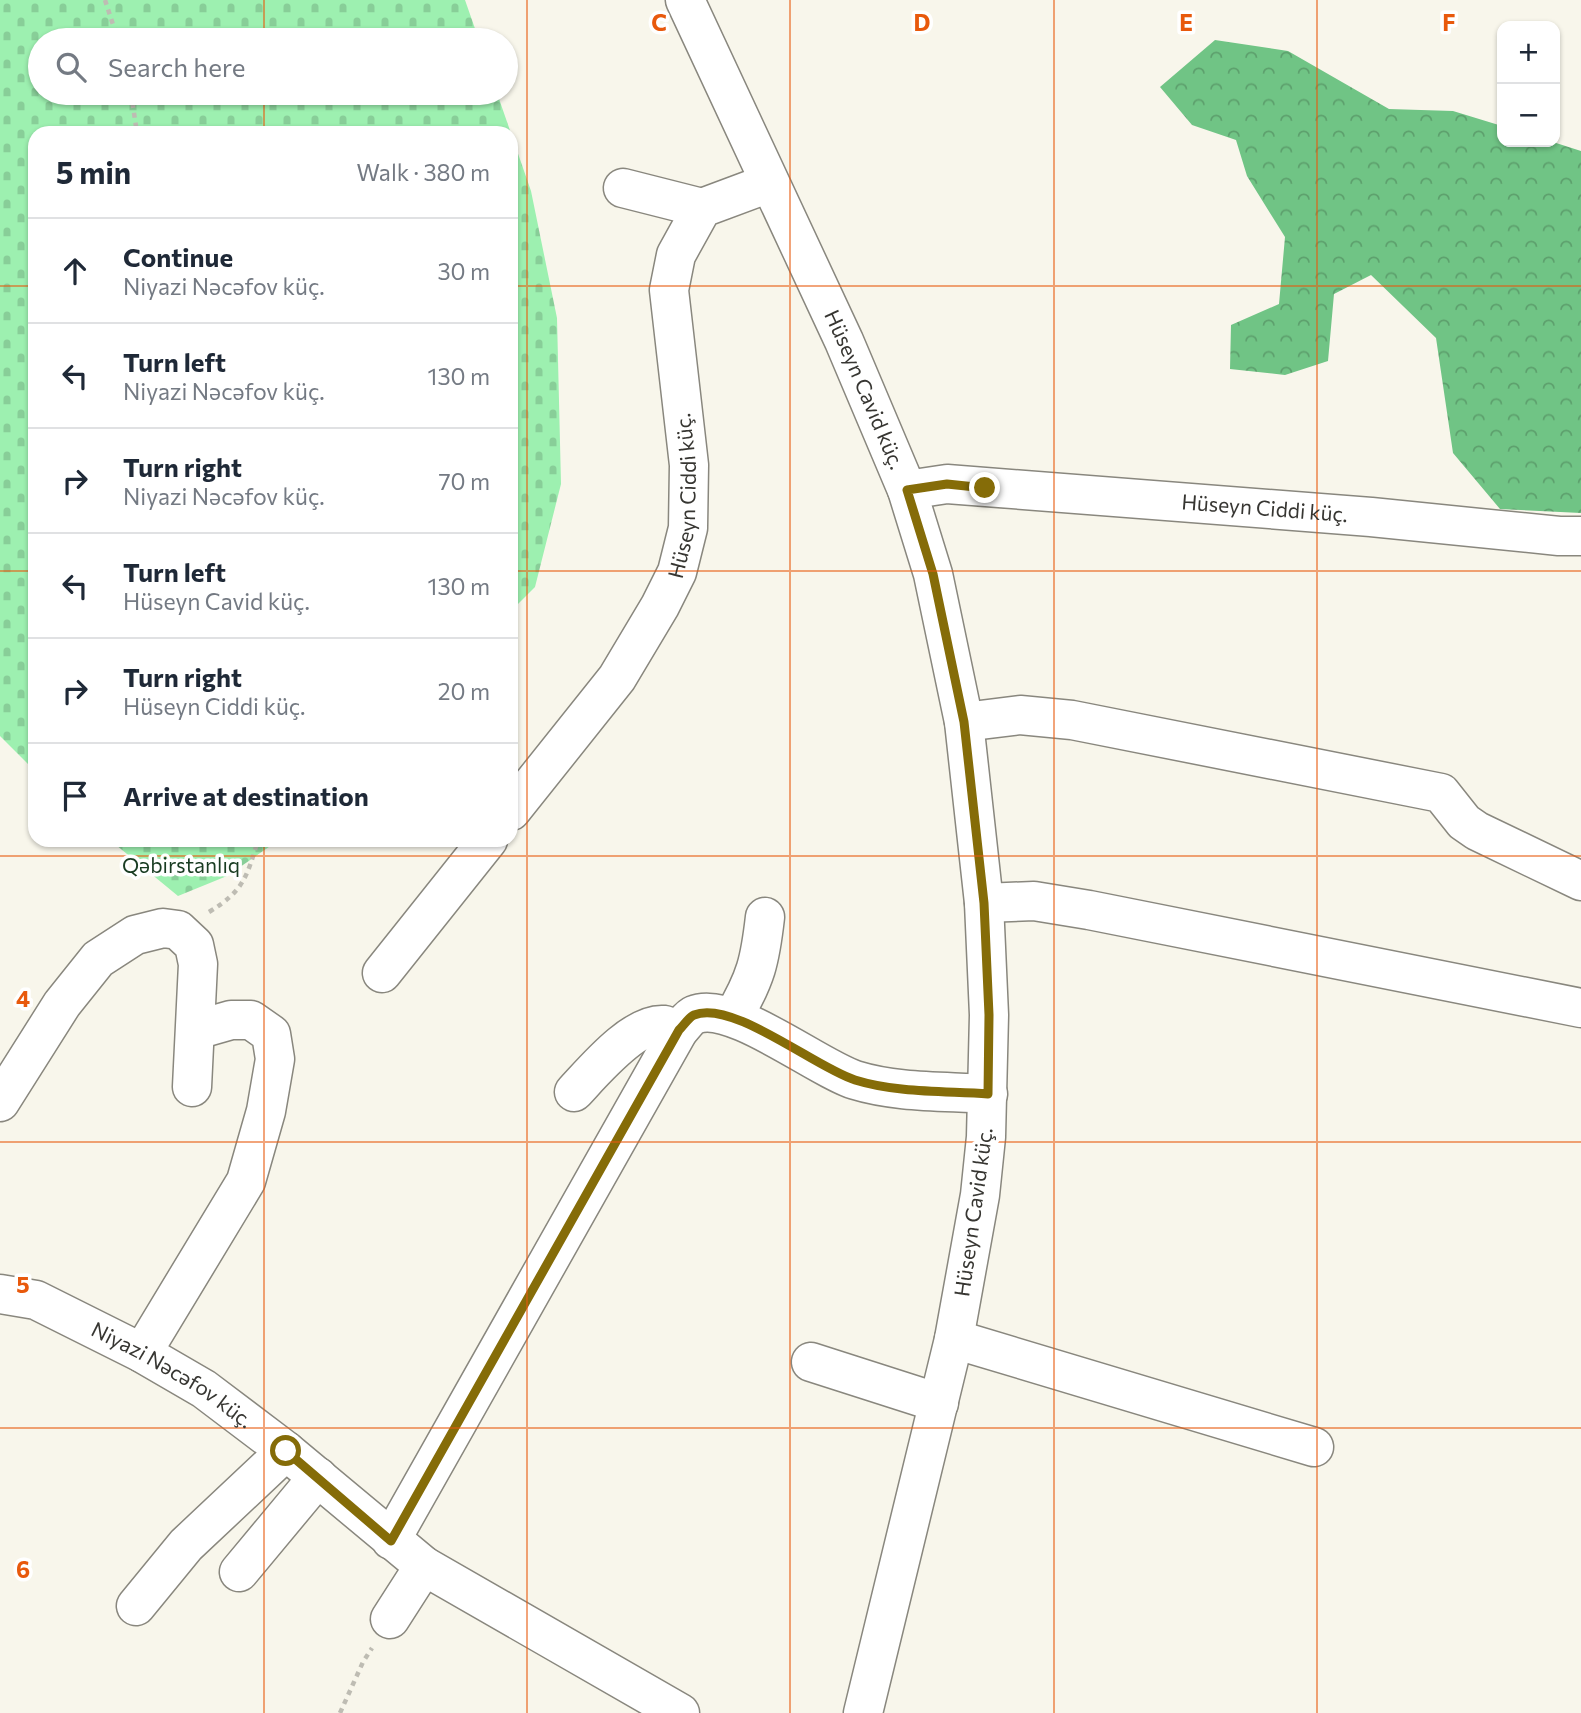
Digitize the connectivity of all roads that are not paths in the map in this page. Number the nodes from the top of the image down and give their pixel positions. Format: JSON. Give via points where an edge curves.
{"nodes":[{"id":1,"x":685,"y":0,"type":"edge"},
{"id":2,"x":769,"y":183,"type":"junction"},
{"id":3,"x":623,"y":188,"type":"dead end"},
{"id":4,"x":702,"y":208,"type":"junction"},
{"id":5,"x":907,"y":490,"type":"junction"},
{"id":6,"x":1581,"y":536,"type":"edge"},
{"id":7,"x":964,"y":722,"type":"junction"},
{"id":8,"x":518,"y":802,"type":"edge"},
{"id":9,"x":482,"y":847,"type":"edge"},
{"id":10,"x":1581,"y":881,"type":"edge"},
{"id":11,"x":984,"y":903,"type":"junction"},
{"id":12,"x":765,"y":917,"type":"dead end"},
{"id":13,"x":382,"y":972,"type":"dead end"},
{"id":14,"x":1581,"y":1008,"type":"edge"},
{"id":15,"x":733,"y":1017,"type":"junction"},
{"id":16,"x":196,"y":1030,"type":"junction"},
{"id":17,"x":679,"y":1030,"type":"junction"},
{"id":18,"x":192,"y":1087,"type":"dead end"},
{"id":19,"x":573,"y":1092,"type":"dead end"},
{"id":20,"x":988,"y":1094,"type":"junction"},
{"id":21,"x":0,"y":1102,"type":"edge"},
{"id":22,"x":0,"y":1294,"type":"edge"},
{"id":23,"x":954,"y":1339,"type":"junction"},
{"id":24,"x":142,"y":1353,"type":"junction"},
{"id":25,"x":811,"y":1362,"type":"dead end"},
{"id":26,"x":939,"y":1403,"type":"junction"},
{"id":27,"x":1314,"y":1447,"type":"dead end"},
{"id":28,"x":286,"y":1451,"type":"junction"},
{"id":29,"x":318,"y":1477,"type":"junction"},
{"id":30,"x":391,"y":1541,"type":"junction"},
{"id":31,"x":424,"y":1566,"type":"junction"},
{"id":32,"x":239,"y":1572,"type":"dead end"},
{"id":33,"x":136,"y":1606,"type":"dead end"},
{"id":34,"x":390,"y":1619,"type":"road end"},
{"id":35,"x":680,"y":1713,"type":"edge"},
{"id":36,"x":863,"y":1713,"type":"edge"}],
"edges":[{"from":1,"to":2,"type":"street","name":"Hüseyn Cavid küç."},
{"from":2,"to":4,"type":"street"},
{"from":2,"to":5,"type":"street","name":"Hüseyn Cavid küç.","via":[[844,341]]},
{"from":3,"to":4,"type":"street"},
{"from":4,"to":8,"type":"street","name":"Hüseyn Ciddi küç.","via":[[676,255],[668,290],[689,465],[688,528],[677,572],[617,678]]},
{"from":5,"to":6,"type":"street","name":"Hüseyn Ciddi küç.","via":[[947,484]]},
{"from":5,"to":7,"type":"street","name":"Hüseyn Cavid küç.","via":[[933,574]]},
{"from":7,"to":10,"type":"street","via":[[1020,715],[1072,720],[1441,793],[1477,831]]},
{"from":7,"to":11,"type":"street","name":"Hüseyn Cavid küç."},
{"from":9,"to":13,"type":"street"},
{"from":11,"to":14,"type":"street","via":[[1048,903]]},
{"from":11,"to":20,"type":"street","name":"Hüseyn Cavid küç."},
{"from":12,"to":15,"type":"street","via":[[752,986]]},
{"from":15,"to":17,"type":"street","via":[[711,1012],[693,1015]]},
{"from":15,"to":20,"type":"street","via":[[853,1079],[891,1088]]},
{"from":16,"to":18,"type":"street"},
{"from":16,"to":21,"type":"street","via":[[198,964],[194,944],[178,930],[163,928],[135,935],[98,959],[62,1004]]},
{"from":16,"to":24,"type":"street","via":[[231,1020],[251,1020],[271,1034],[275,1059],[246,1181]]},
{"from":17,"to":19,"type":"street","via":[[662,1025],[635,1034]]},
{"from":17,"to":30,"type":"street"},
{"from":20,"to":23,"type":"street","name":"Hüseyn Cavid küç.","via":[[980,1195]]},
{"from":22,"to":24,"type":"street","name":"Niyazi Nəcəfov küç.","via":[[36,1300]]},
{"from":23,"to":26,"type":"street","name":"Hüseyn Cavid küç."},
{"from":23,"to":27,"type":"street"},
{"from":24,"to":28,"type":"street","name":"Niyazi Nəcəfov küç.","via":[[204,1389]]},
{"from":25,"to":26,"type":"street"},
{"from":26,"to":36,"type":"street","name":"Hüseyn Cavid küç."},
{"from":28,"to":29,"type":"street","name":"Niyazi Nəcəfov küç."},
{"from":28,"to":33,"type":"street","via":[[186,1545]]},
{"from":29,"to":30,"type":"street","name":"Niyazi Nəcəfov küç."},
{"from":29,"to":32,"type":"street"},
{"from":30,"to":31,"type":"street","name":"Niyazi Nəcəfov küç."},
{"from":31,"to":34,"type":"street"},
{"from":31,"to":35,"type":"street","name":"Niyazi Nəcəfov küç."}]}
